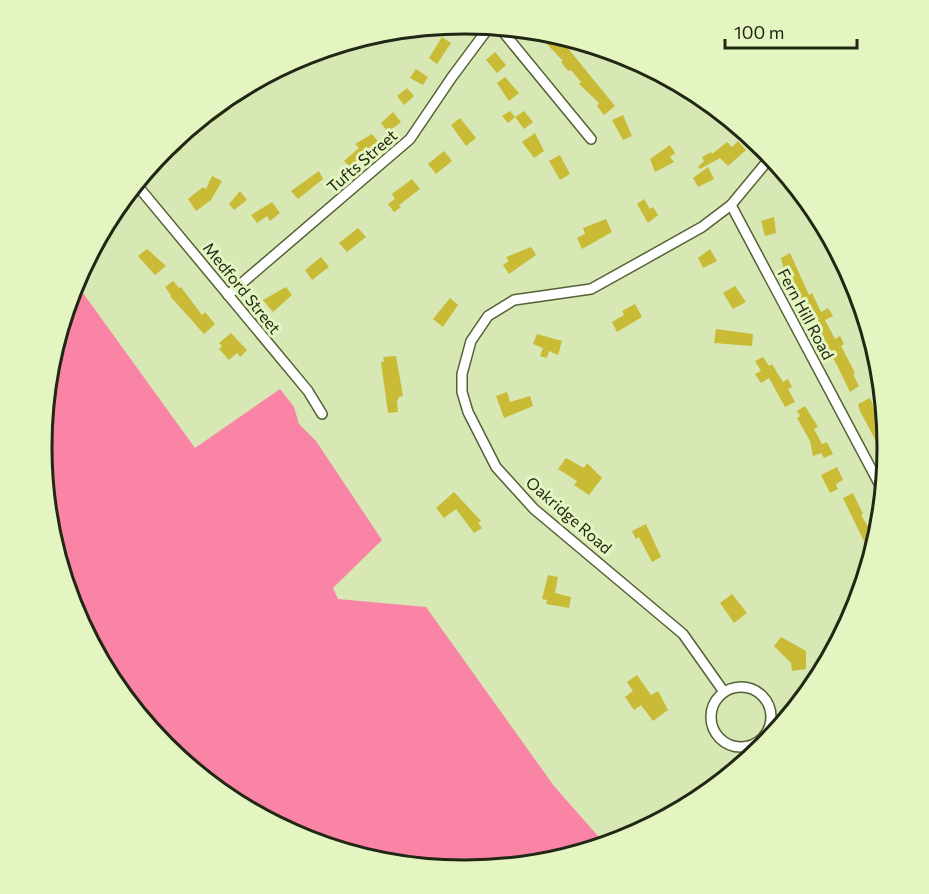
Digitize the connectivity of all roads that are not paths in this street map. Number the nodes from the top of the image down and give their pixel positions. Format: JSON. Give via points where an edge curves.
{"nodes":[{"id":1,"x":484,"y":35,"type":"edge"},
{"id":2,"x":507,"y":37,"type":"edge"},
{"id":3,"x":591,"y":140,"type":"dead end"},
{"id":4,"x":765,"y":164,"type":"edge"},
{"id":5,"x":141,"y":191,"type":"edge"},
{"id":6,"x":731,"y":206,"type":"junction"},
{"id":7,"x":228,"y":295,"type":"junction"},
{"id":8,"x":322,"y":414,"type":"dead end"},
{"id":9,"x":876,"y":477,"type":"edge"},
{"id":10,"x":724,"y":692,"type":"junction"},
{"id":11,"x":771,"y":723,"type":"edge"},
{"id":12,"x":748,"y":746,"type":"edge"}],
"edges":[{"from":1,"to":7,"type":"street","name":"Tufts Street","via":[[410,139]]},
{"from":2,"to":3,"type":"street"},
{"from":4,"to":6,"type":"street"},
{"from":5,"to":7,"type":"street","name":"Medford Street"},
{"from":6,"to":9,"type":"street","name":"Fern Hill Road"},
{"from":6,"to":10,"type":"street","name":"Oakridge Road","via":[[702,227],[591,289],[514,300],[488,316],[471,340],[462,374],[462,392],[496,467],[534,509],[683,634]]},
{"from":7,"to":8,"type":"street","name":"Medford Street","via":[[308,391]]},
{"from":10,"to":11,"type":"street","via":[[747,687],[757,691],[767,700]]},
{"from":10,"to":12,"type":"street","via":[[711,713],[713,727],[718,736],[735,747]]}]}
